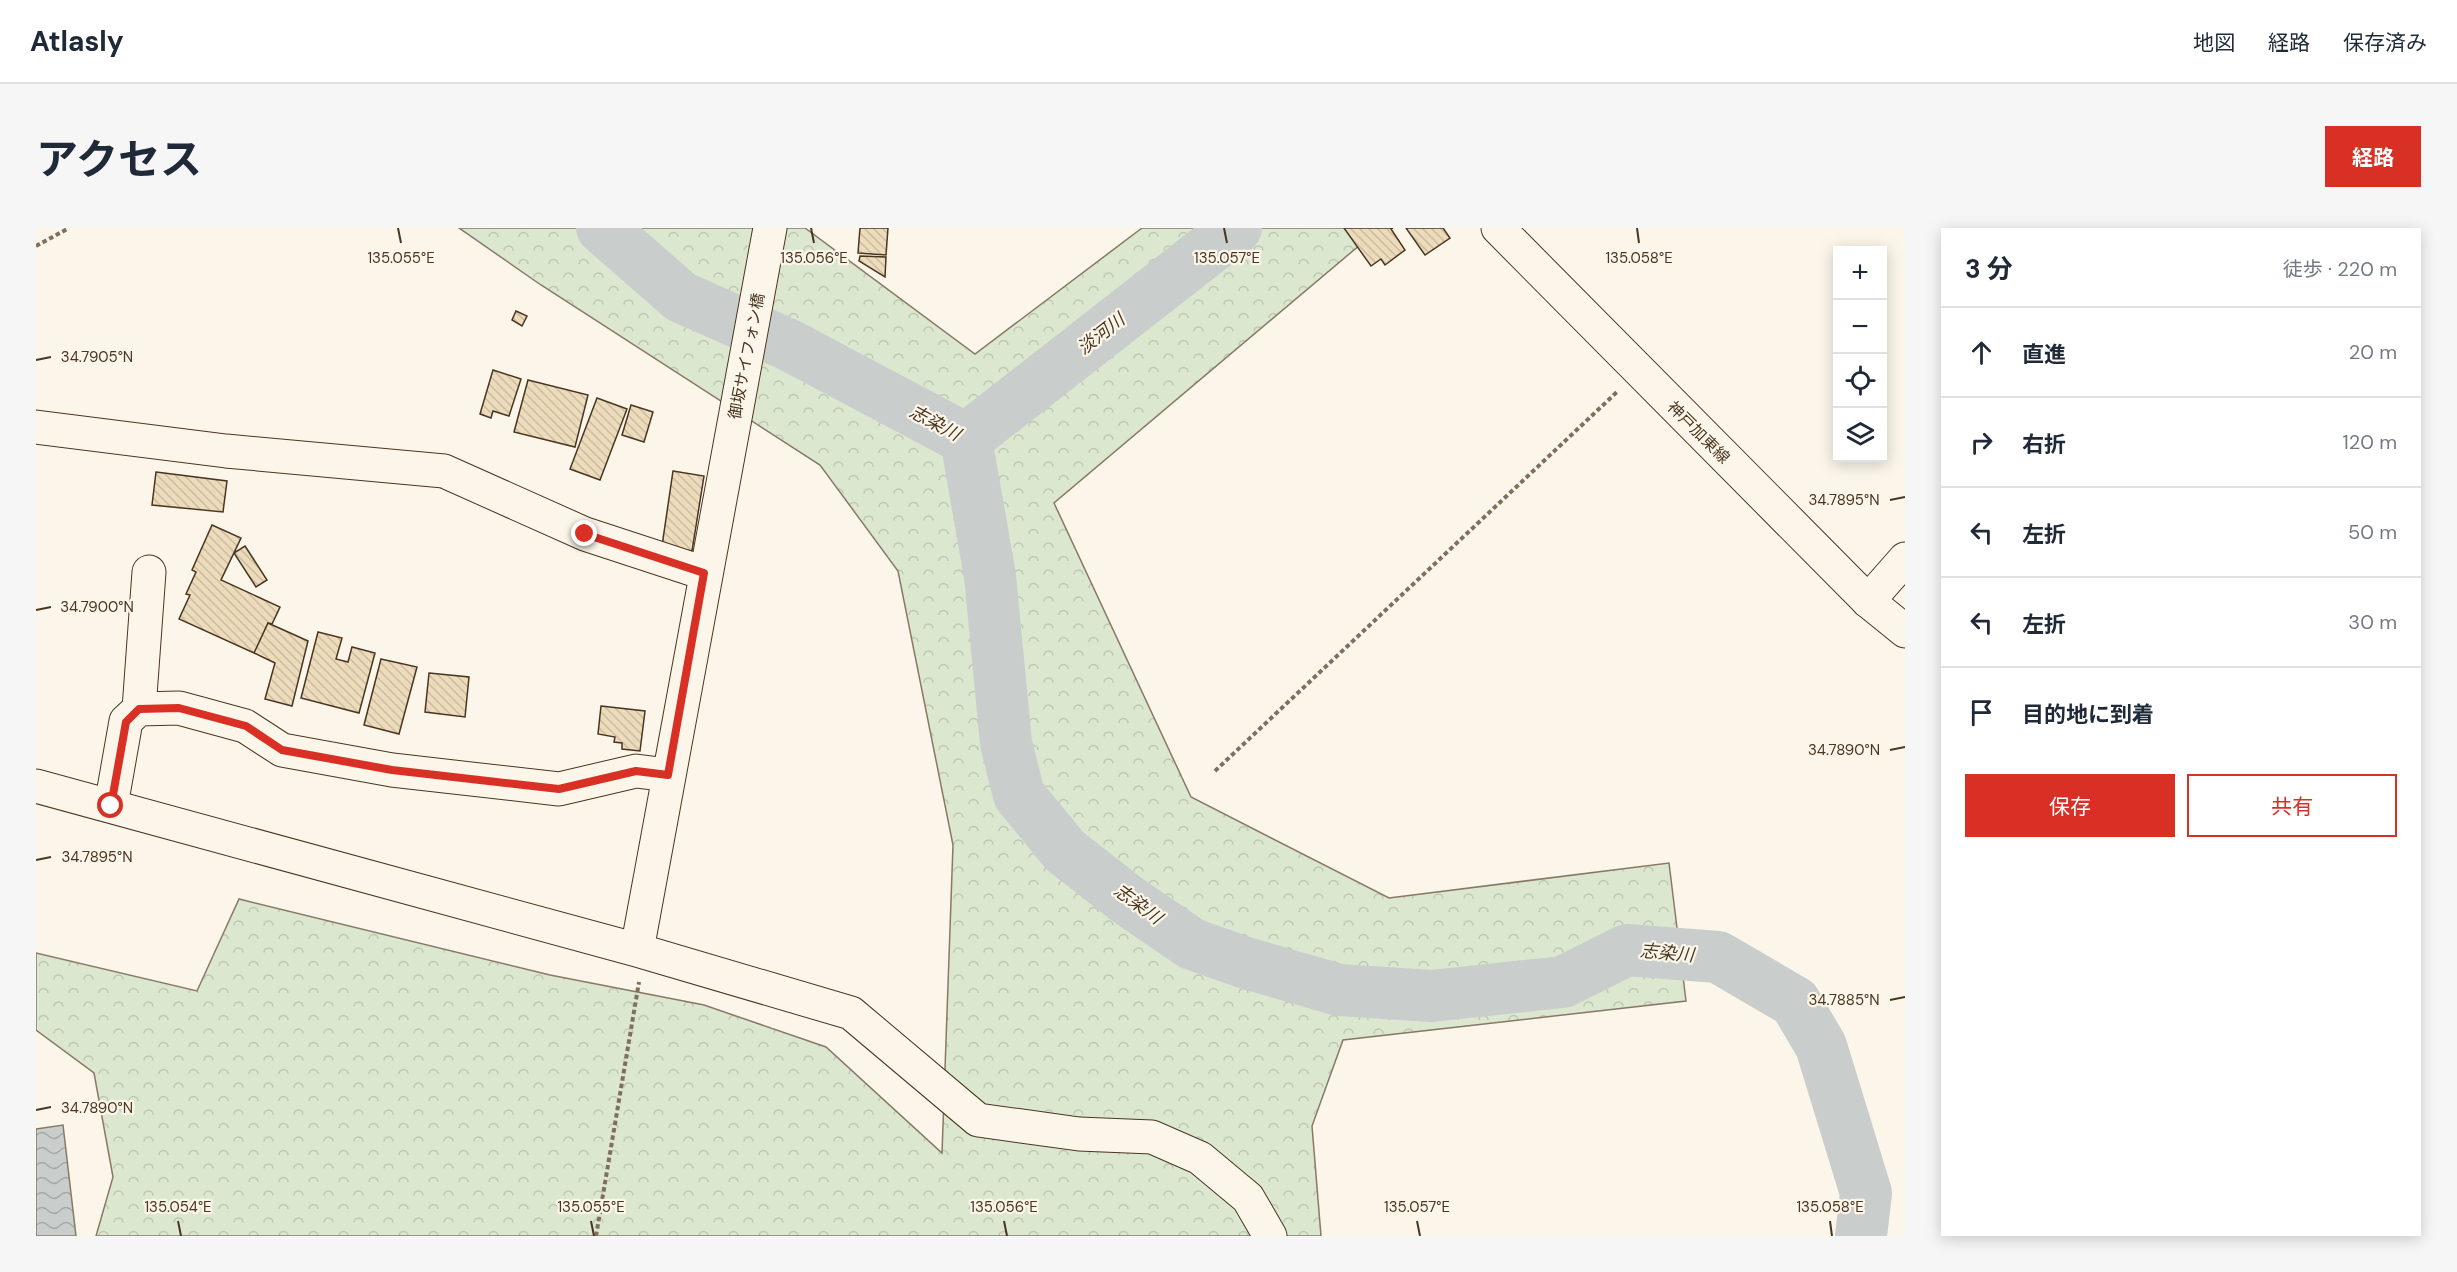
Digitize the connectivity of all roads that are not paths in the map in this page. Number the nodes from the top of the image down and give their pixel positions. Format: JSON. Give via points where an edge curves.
{"nodes":[{"id":1,"x":770,"y":228,"type":"edge"},
{"id":2,"x":1498,"y":228,"type":"edge"},
{"id":3,"x":36,"y":427,"type":"edge"},
{"id":4,"x":1905,"y":560,"type":"edge"},
{"id":5,"x":149,"y":572,"type":"dead end"},
{"id":6,"x":704,"y":573,"type":"junction"},
{"id":7,"x":1868,"y":601,"type":"junction"},
{"id":8,"x":1905,"y":631,"type":"edge"},
{"id":9,"x":139,"y":709,"type":"junction"},
{"id":10,"x":668,"y":775,"type":"junction"},
{"id":11,"x":36,"y":786,"type":"edge"},
{"id":12,"x":111,"y":806,"type":"junction"},
{"id":13,"x":637,"y":950,"type":"junction"},
{"id":14,"x":1269,"y":1236,"type":"edge"}],
"edges":[{"from":1,"to":6,"type":"street","name":"御坂サイフォン橋"},
{"from":2,"to":7,"type":"street","name":"神戸加東線"},
{"from":3,"to":6,"type":"street","via":[[226,451],[444,471],[585,534]]},
{"from":4,"to":7,"type":"street"},
{"from":5,"to":9,"type":"street"},
{"from":6,"to":10,"type":"street","name":"御坂サイフォン橋"},
{"from":7,"to":8,"type":"street","name":"神戸加東線"},
{"from":9,"to":10,"type":"street","via":[[179,708],[246,726],[282,750],[392,770],[559,789],[636,771]]},
{"from":9,"to":12,"type":"street","via":[[126,722]]},
{"from":10,"to":13,"type":"street","name":"御坂サイフォン橋"},
{"from":11,"to":12,"type":"street"},
{"from":12,"to":13,"type":"street"},
{"from":13,"to":14,"type":"street","via":[[851,1013],[978,1120],[1079,1134],[1152,1137],[1200,1158],[1248,1198]]}]}
